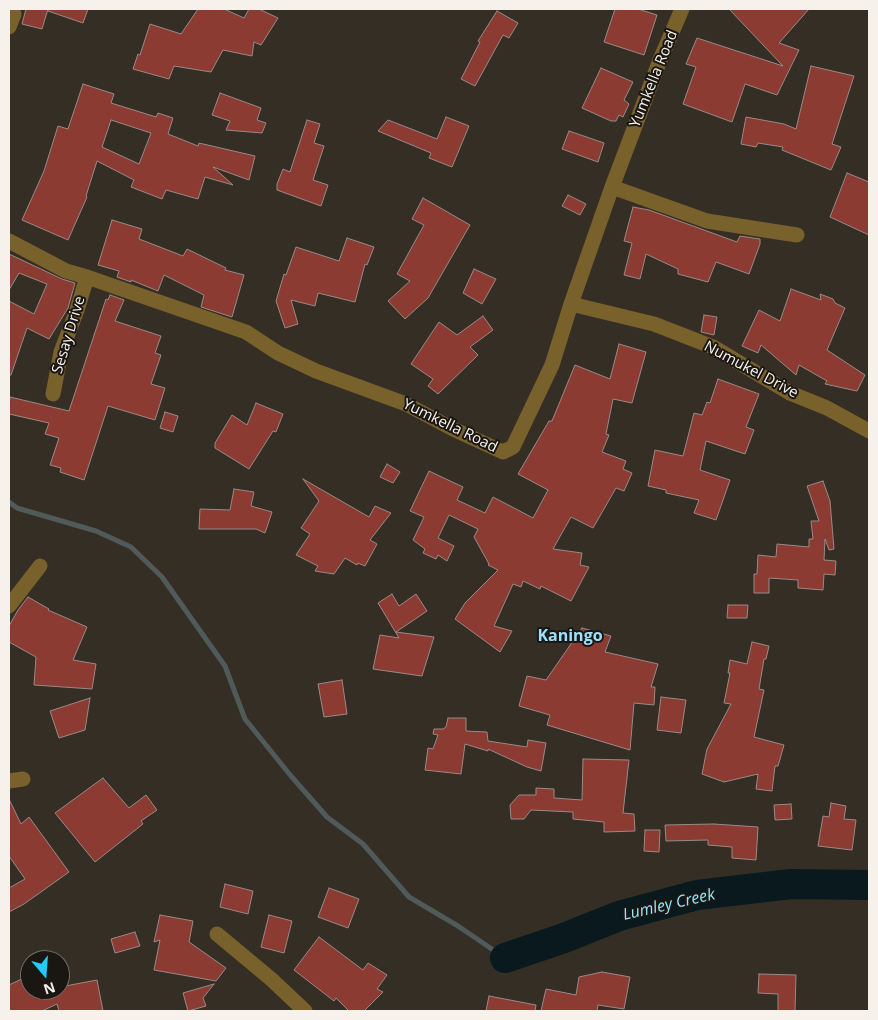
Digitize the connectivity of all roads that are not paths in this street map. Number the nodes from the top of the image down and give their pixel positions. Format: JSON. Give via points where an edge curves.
{"nodes":[{"id":1,"x":682,"y":9,"type":"edge"},
{"id":2,"x":612,"y":187,"type":"junction"},
{"id":3,"x":798,"y":234,"type":"dead end"},
{"id":4,"x":9,"y":241,"type":"edge"},
{"id":5,"x":87,"y":277,"type":"junction"},
{"id":6,"x":571,"y":304,"type":"junction"},
{"id":7,"x":53,"y":394,"type":"dead end"},
{"id":8,"x":869,"y":431,"type":"edge"},
{"id":9,"x":40,"y":566,"type":"dead end"},
{"id":10,"x":9,"y":606,"type":"edge"},
{"id":11,"x":217,"y":934,"type":"dead end"},
{"id":12,"x":305,"y":1011,"type":"edge"}],
"edges":[{"from":1,"to":2,"type":"street","name":"Yumkella Road"},
{"from":2,"to":3,"type":"street","via":[[707,221]]},
{"from":2,"to":6,"type":"street","name":"Yumkella Road"},
{"from":4,"to":5,"type":"street","name":"Yumkella Road","via":[[66,271]]},
{"from":5,"to":6,"type":"street","name":"Yumkella Road","via":[[246,332],[316,371],[406,404],[502,452],[513,447],[552,365]]},
{"from":5,"to":7,"type":"street","name":"Sesay Drive","via":[[61,352]]},
{"from":6,"to":8,"type":"street","name":"Numukel Drive","via":[[654,324],[713,347],[790,393],[827,408]]},
{"from":9,"to":10,"type":"street"},
{"from":11,"to":12,"type":"street"}]}
